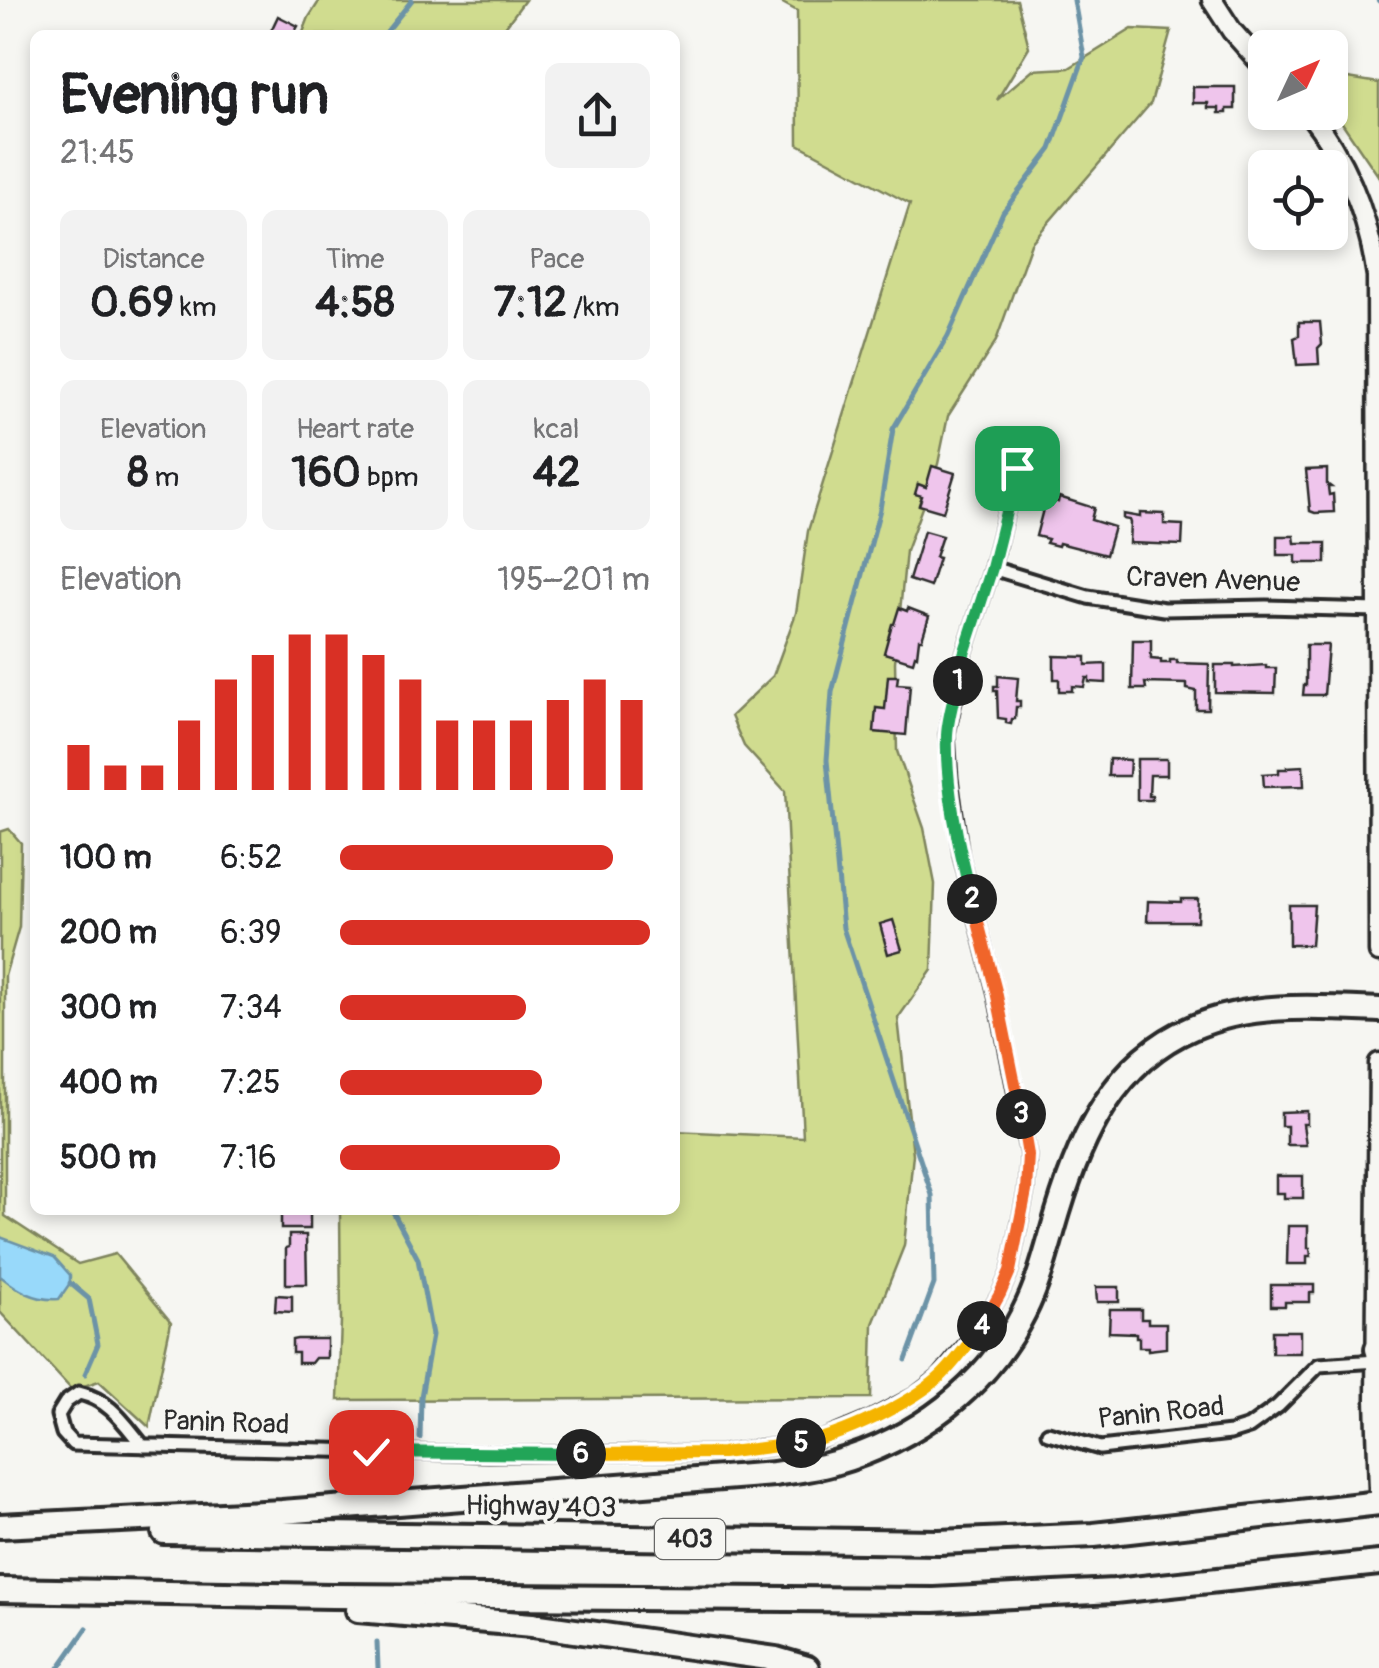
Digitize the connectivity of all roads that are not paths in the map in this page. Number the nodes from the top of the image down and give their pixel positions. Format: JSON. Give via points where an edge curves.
{"nodes":[{"id":1,"x":1212,"y":0,"type":"edge"},
{"id":2,"x":1248,"y":48,"type":"edge"},
{"id":3,"x":1322,"y":130,"type":"edge"},
{"id":4,"x":1017,"y":468,"type":"dead end"},
{"id":5,"x":992,"y":568,"type":"junction"},
{"id":6,"x":1376,"y":610,"type":"edge"},
{"id":7,"x":1379,"y":952,"type":"edge"},
{"id":8,"x":1379,"y":1010,"type":"edge"},
{"id":9,"x":1379,"y":1063,"type":"edge"},
{"id":10,"x":1378,"y":1353,"type":"edge"},
{"id":11,"x":1048,"y":1433,"type":"dead end"},
{"id":12,"x":1377,"y":1438,"type":"edge"},
{"id":13,"x":143,"y":1446,"type":"junction"},
{"id":14,"x":1379,"y":1490,"type":"edge"},
{"id":15,"x":1379,"y":1504,"type":"edge"},
{"id":16,"x":0,"y":1528,"type":"edge"},
{"id":17,"x":1379,"y":1564,"type":"edge"},
{"id":18,"x":0,"y":1590,"type":"edge"},
{"id":19,"x":160,"y":1593,"type":"junction"},
{"id":20,"x":807,"y":1668,"type":"edge"}],
"edges":[{"from":1,"to":2,"type":"main road"},
{"from":3,"to":6,"type":"main road","via":[[1362,209],[1378,276]]},
{"from":4,"to":5,"type":"street","name":"Panin Road"},
{"from":5,"to":6,"type":"street","name":"Craven Avenue","via":[[1088,597],[1164,609]]},
{"from":5,"to":13,"type":"street","name":"Panin Road","via":[[947,734],[961,856],[1028,1155],[1026,1191],[1000,1294],[939,1377],[817,1441],[722,1453]]},
{"from":6,"to":7,"type":"main road"},
{"from":8,"to":16,"type":"highway","via":[[1264,1009],[1192,1028],[1147,1054],[1115,1088],[1087,1134],[1026,1310],[1004,1346],[945,1408],[878,1448],[774,1474]]},
{"from":9,"to":10,"type":"main road"},
{"from":10,"to":11,"type":"street","name":"Panin Road","via":[[1319,1364],[1278,1406],[1230,1433],[1100,1448]]},
{"from":10,"to":12,"type":"main road"},
{"from":12,"to":14,"type":"main road"},
{"from":13,"to":13,"type":"street","name":"Panin Road","via":[[96,1397],[79,1393],[58,1415],[73,1444]]},
{"from":15,"to":16,"type":"highway","name":"Highway 403","number":"403","via":[[1094,1535],[939,1542]]},
{"from":17,"to":19,"type":"highway","number":"403","via":[[934,1600]]},
{"from":18,"to":19,"type":"highway","number":"403"},
{"from":19,"to":20,"type":"highway","via":[[532,1625]]}]}
